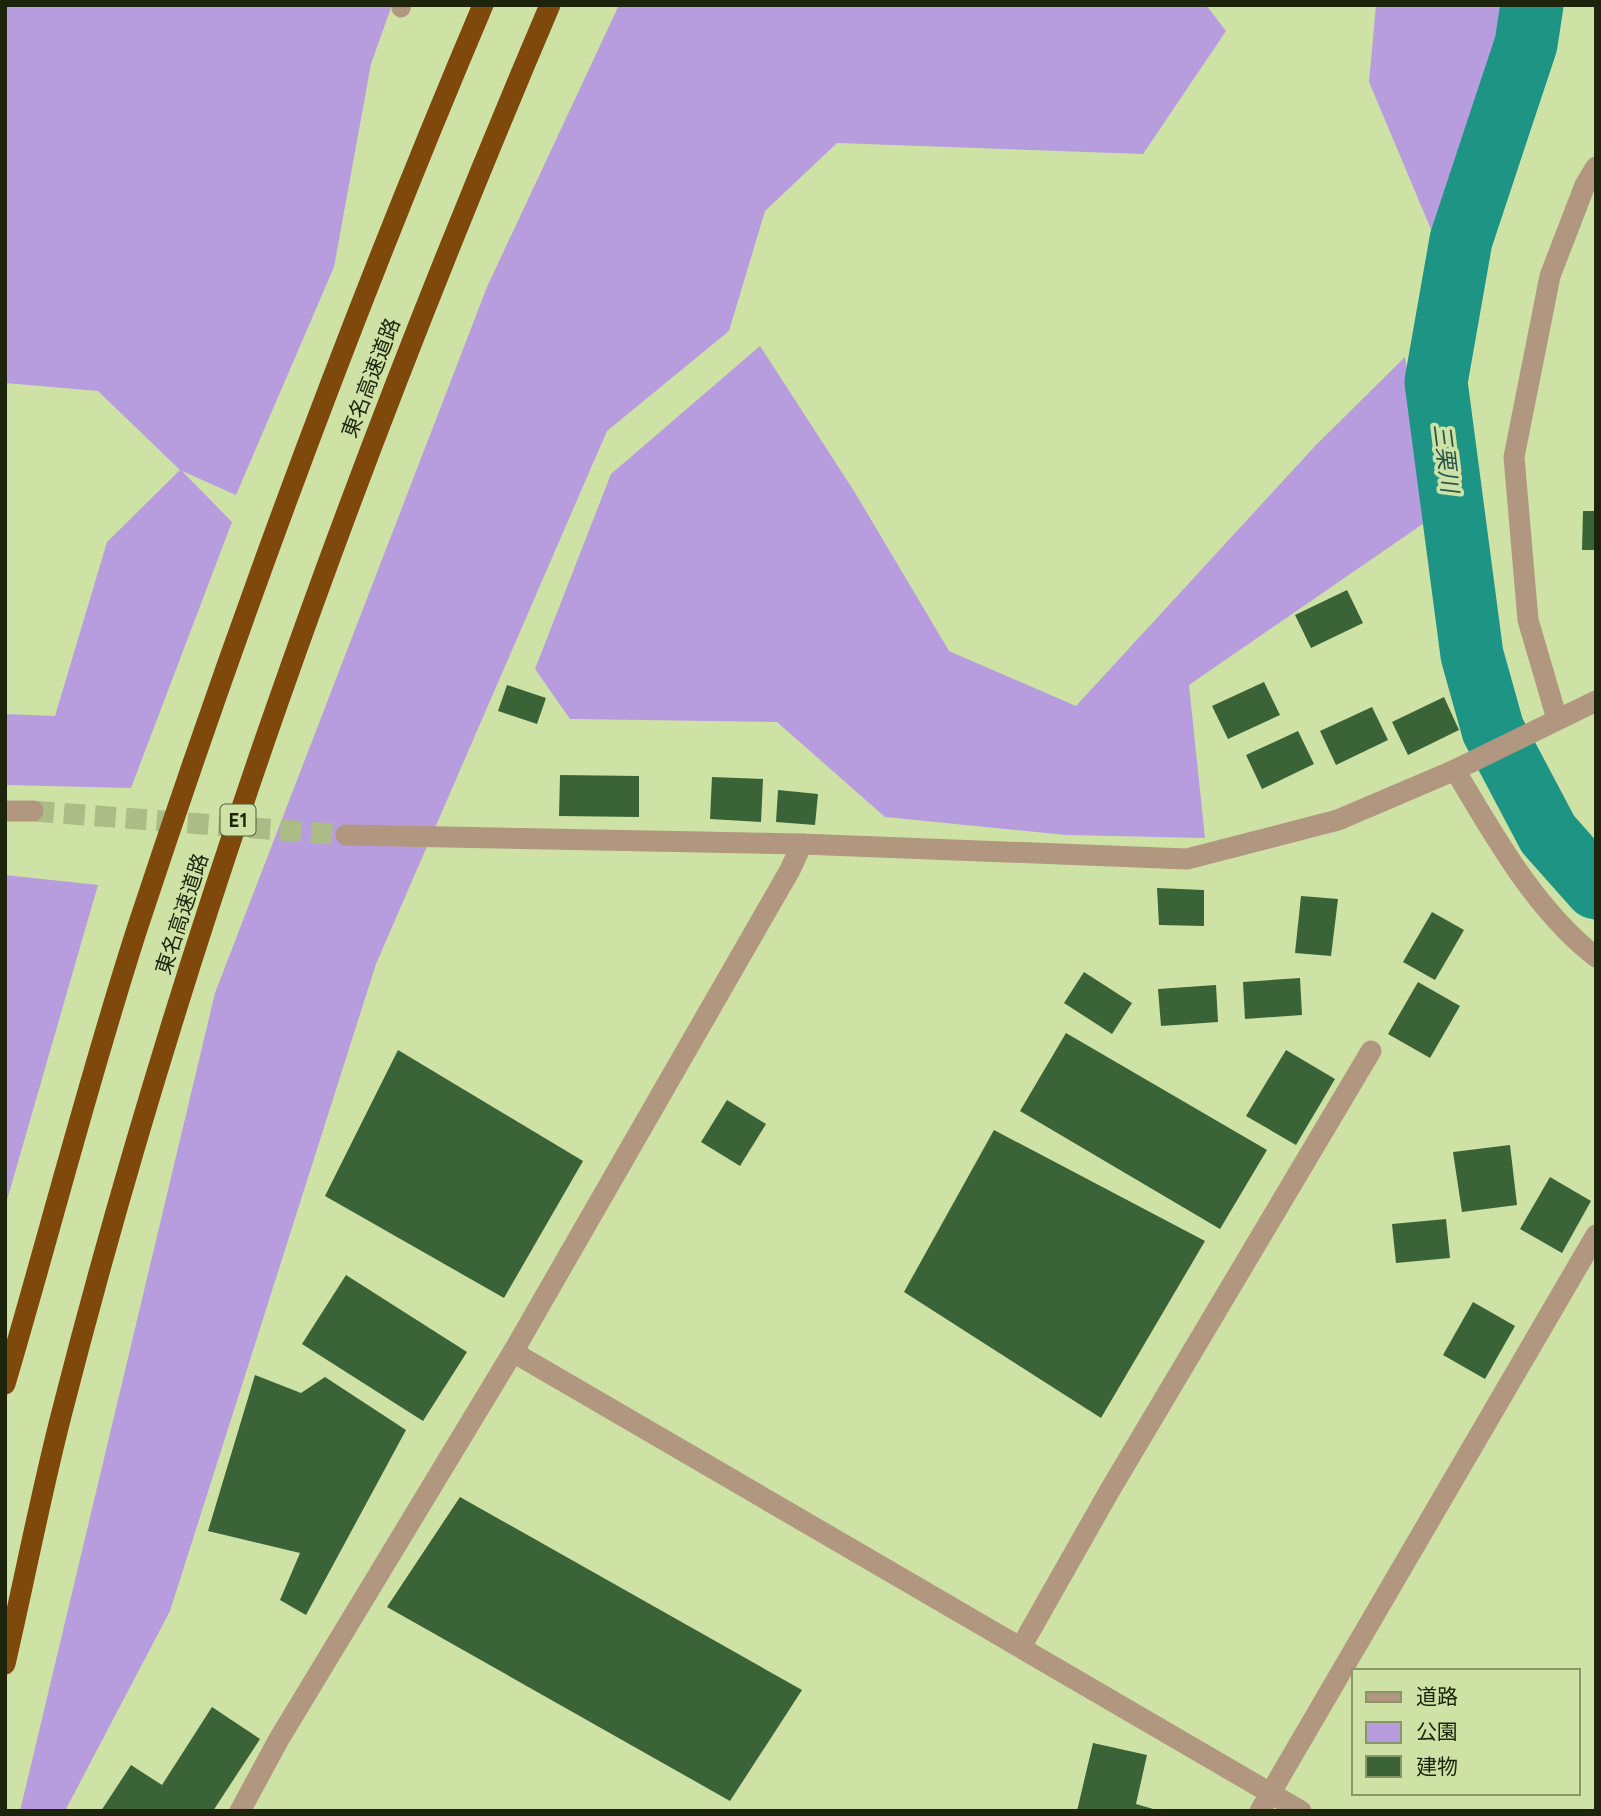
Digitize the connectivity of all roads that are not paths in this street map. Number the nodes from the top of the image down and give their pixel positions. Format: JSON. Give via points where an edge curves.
{"nodes":[{"id":1,"x":483,"y":5,"type":"edge"},
{"id":2,"x":550,"y":5,"type":"edge"},
{"id":3,"x":1596,"y":167,"type":"edge"},
{"id":4,"x":1596,"y":701,"type":"edge"},
{"id":5,"x":1558,"y":719,"type":"junction"},
{"id":6,"x":1455,"y":769,"type":"junction"},
{"id":7,"x":5,"y":811,"type":"edge"},
{"id":8,"x":33,"y":811,"type":"tunnel mouth"},
{"id":9,"x":346,"y":835,"type":"tunnel mouth"},
{"id":10,"x":802,"y":844,"type":"junction"},
{"id":11,"x":1596,"y":957,"type":"edge"},
{"id":12,"x":1371,"y":1051,"type":"dead end"},
{"id":13,"x":1596,"y":1235,"type":"edge"},
{"id":14,"x":513,"y":1352,"type":"junction"},
{"id":15,"x":5,"y":1384,"type":"edge"},
{"id":16,"x":1021,"y":1647,"type":"junction"},
{"id":17,"x":6,"y":1662,"type":"edge"},
{"id":18,"x":1266,"y":1802,"type":"edge"},
{"id":19,"x":240,"y":1811,"type":"edge"},
{"id":20,"x":1301,"y":1811,"type":"edge"}],
"edges":[{"from":1,"to":15,"type":"highway","name":"東名高速道路","via":[[380,253],[262,564],[137,929]]},
{"from":2,"to":17,"type":"highway","name":"東名高速道路","number":"E1","via":[[403,363],[238,819],[165,1046],[61,1417]]},
{"from":3,"to":5,"type":"street","via":[[1550,276],[1514,457],[1528,620]]},
{"from":4,"to":5,"type":"street"},
{"from":5,"to":6,"type":"street"},
{"from":6,"to":10,"type":"street","via":[[1339,820],[1187,859]]},
{"from":6,"to":11,"type":"street","via":[[1501,848],[1575,941]]},
{"from":7,"to":8,"type":"street"},
{"from":9,"to":10,"type":"street"},
{"from":10,"to":14,"type":"street"},
{"from":12,"to":16,"type":"street"},
{"from":13,"to":18,"type":"street"},
{"from":14,"to":16,"type":"street"},
{"from":14,"to":19,"type":"street"},
{"from":16,"to":18,"type":"street"},
{"from":18,"to":20,"type":"street"}]}
